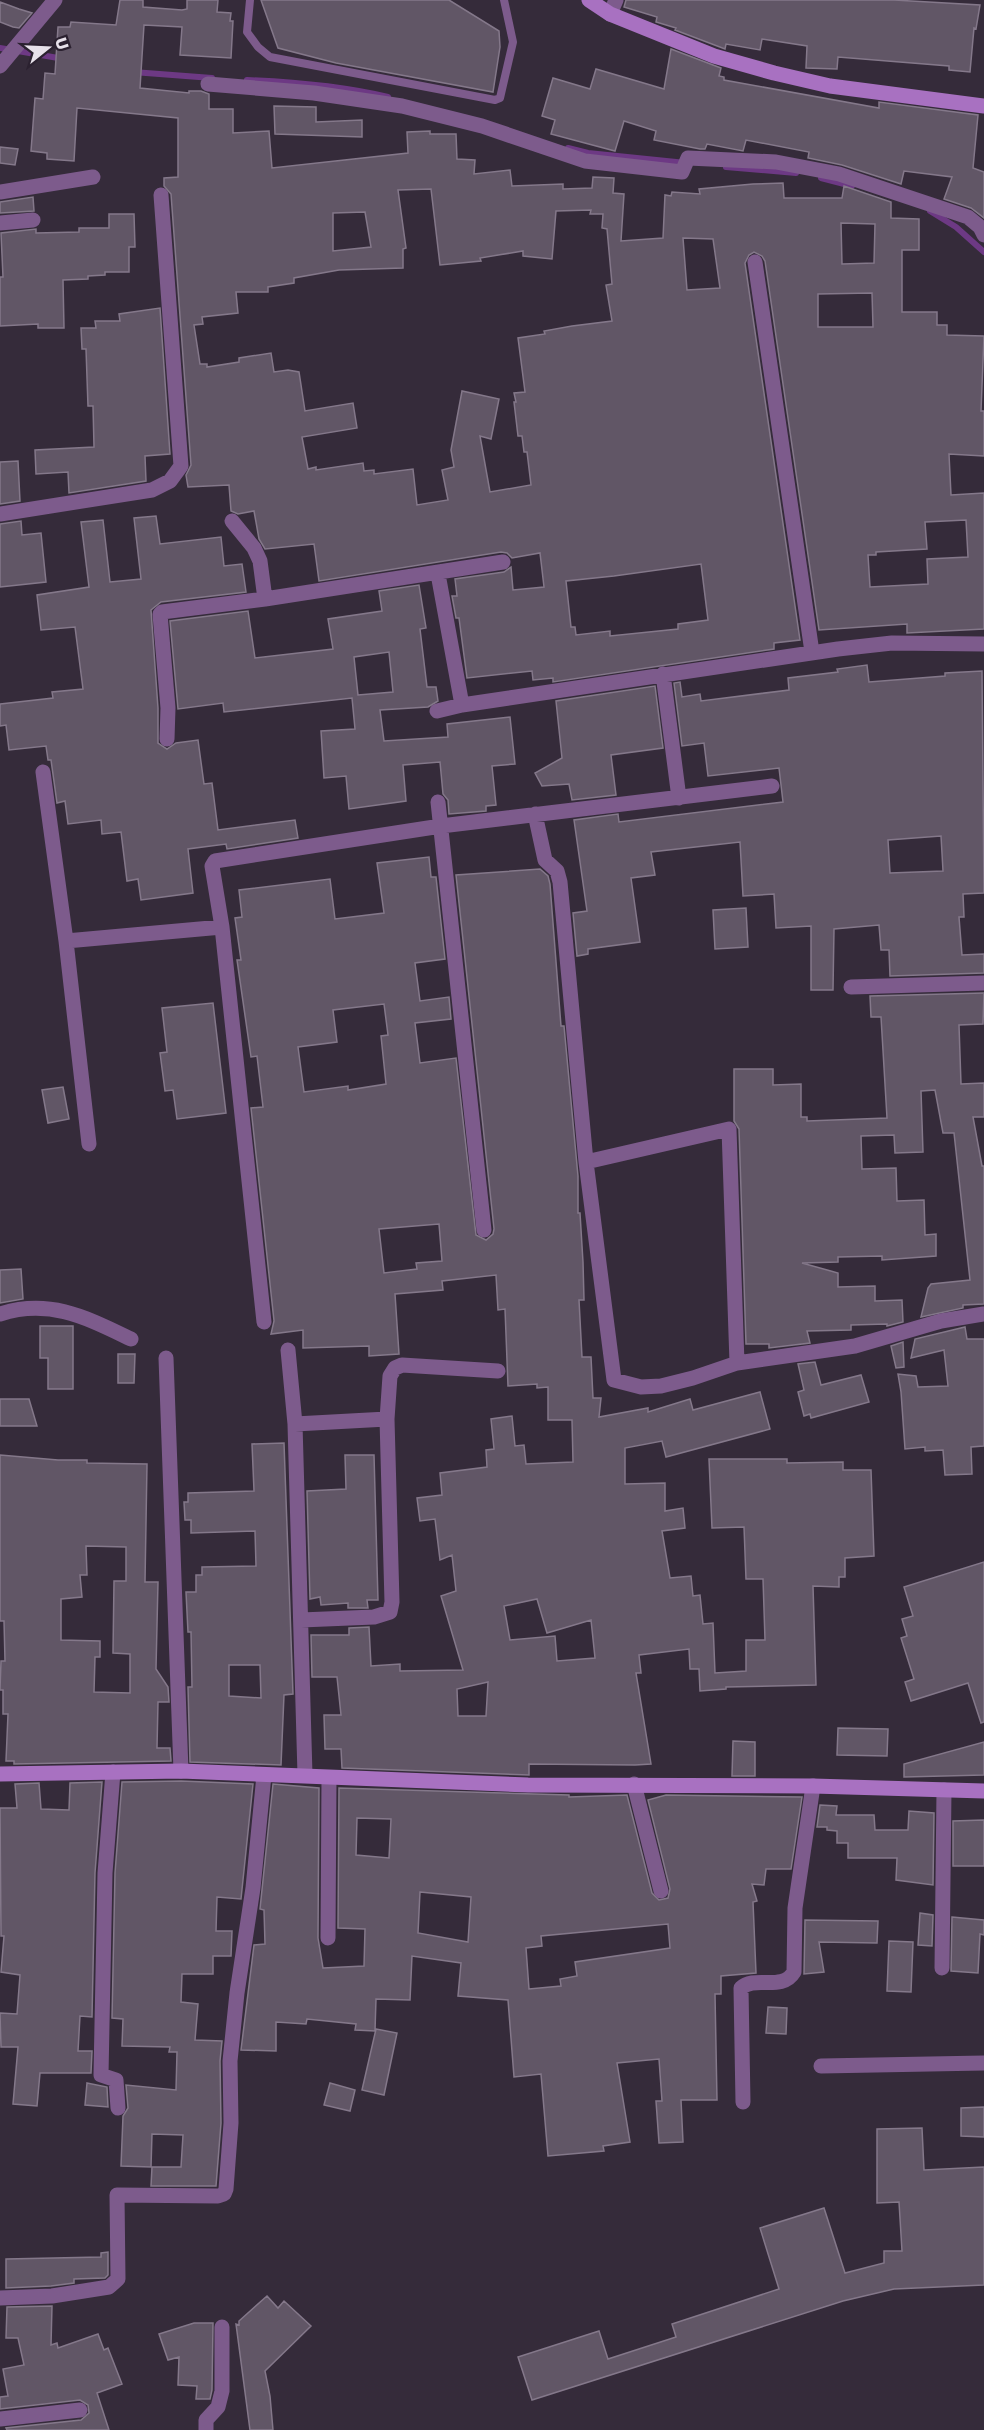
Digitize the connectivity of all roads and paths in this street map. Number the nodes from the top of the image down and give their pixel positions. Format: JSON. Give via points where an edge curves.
{"nodes":[{"id":1,"x":250,"y":0,"type":"edge"},
{"id":2,"x":504,"y":0,"type":"edge"},
{"id":3,"x":589,"y":0,"type":"edge"},
{"id":4,"x":52,"y":1,"type":"edge"},
{"id":5,"x":613,"y":7,"type":"edge"},
{"id":6,"x":3,"y":62,"type":"edge"},
{"id":7,"x":208,"y":84,"type":"dead end"},
{"id":8,"x":984,"y":106,"type":"edge"},
{"id":9,"x":93,"y":177,"type":"dead end"},
{"id":10,"x":0,"y":192,"type":"edge"},
{"id":11,"x":161,"y":195,"type":"dead end"},
{"id":12,"x":33,"y":220,"type":"dead end"},
{"id":13,"x":0,"y":223,"type":"edge"},
{"id":14,"x":984,"y":235,"type":"edge"},
{"id":15,"x":754,"y":261,"type":"dead end"},
{"id":16,"x":0,"y":514,"type":"edge"},
{"id":17,"x":232,"y":521,"type":"dead end"},
{"id":18,"x":503,"y":562,"type":"dead end"},
{"id":19,"x":438,"y":574,"type":"junction"},
{"id":20,"x":265,"y":599,"type":"junction"},
{"id":21,"x":984,"y":644,"type":"edge"},
{"id":22,"x":812,"y":652,"type":"junction"},
{"id":23,"x":663,"y":674,"type":"junction"},
{"id":24,"x":462,"y":705,"type":"junction"},
{"id":25,"x":437,"y":711,"type":"dead end"},
{"id":26,"x":167,"y":740,"type":"dead end"},
{"id":27,"x":43,"y":772,"type":"dead end"},
{"id":28,"x":772,"y":786,"type":"dead end"},
{"id":29,"x":679,"y":798,"type":"junction"},
{"id":30,"x":438,"y":802,"type":"dead end"},
{"id":31,"x":535,"y":814,"type":"junction"},
{"id":32,"x":441,"y":826,"type":"junction"},
{"id":33,"x":222,"y":927,"type":"junction"},
{"id":34,"x":66,"y":941,"type":"junction"},
{"id":35,"x":984,"y":982,"type":"edge"},
{"id":36,"x":851,"y":987,"type":"dead end"},
{"id":37,"x":89,"y":1144,"type":"dead end"},
{"id":38,"x":586,"y":1162,"type":"junction"},
{"id":39,"x":484,"y":1230,"type":"dead end"},
{"id":40,"x":0,"y":1314,"type":"edge"},
{"id":41,"x":984,"y":1314,"type":"edge"},
{"id":42,"x":264,"y":1322,"type":"dead end"},
{"id":43,"x":131,"y":1339,"type":"dead end"},
{"id":44,"x":288,"y":1350,"type":"dead end"},
{"id":45,"x":166,"y":1358,"type":"dead end"},
{"id":46,"x":737,"y":1363,"type":"junction"},
{"id":47,"x":498,"y":1371,"type":"dead end"},
{"id":48,"x":387,"y":1419,"type":"junction"},
{"id":49,"x":295,"y":1424,"type":"junction"},
{"id":50,"x":301,"y":1620,"type":"junction"},
{"id":51,"x":181,"y":1771,"type":"junction"},
{"id":52,"x":113,"y":1772,"type":"junction"},
{"id":53,"x":0,"y":1774,"type":"edge"},
{"id":54,"x":264,"y":1775,"type":"junction"},
{"id":55,"x":305,"y":1775,"type":"junction"},
{"id":56,"x":329,"y":1778,"type":"junction"},
{"id":57,"x":634,"y":1784,"type":"junction"},
{"id":58,"x":813,"y":1786,"type":"junction"},
{"id":59,"x":944,"y":1790,"type":"junction"},
{"id":60,"x":984,"y":1791,"type":"edge"},
{"id":61,"x":660,"y":1891,"type":"dead end"},
{"id":62,"x":328,"y":1938,"type":"dead end"},
{"id":63,"x":942,"y":1968,"type":"dead end"},
{"id":64,"x":984,"y":2063,"type":"edge"},
{"id":65,"x":821,"y":2066,"type":"dead end"},
{"id":66,"x":743,"y":2102,"type":"dead end"},
{"id":67,"x":118,"y":2108,"type":"dead end"},
{"id":68,"x":0,"y":2298,"type":"edge"},
{"id":69,"x":222,"y":2327,"type":"dead end"},
{"id":70,"x":80,"y":2410,"type":"dead end"},
{"id":71,"x":0,"y":2420,"type":"edge"},
{"id":72,"x":34,"y":2423,"type":"edge"},
{"id":73,"x":206,"y":2430,"type":"edge"}],
"edges":[{"from":1,"to":2,"type":"lane","via":[[247,32],[270,57],[490,100],[500,98],[513,42]]},
{"from":3,"to":5,"type":"street"},
{"from":4,"to":6,"type":"street"},
{"from":5,"to":8,"type":"street","via":[[714,56],[774,73],[830,86]]},
{"from":7,"to":14,"type":"street","via":[[314,93],[402,106],[482,126],[585,161],[682,172],[685,164],[776,162],[839,174],[968,217]]},
{"from":9,"to":10,"type":"street"},
{"from":11,"to":16,"type":"street","via":[[181,466],[170,480],[152,490]]},
{"from":12,"to":13,"type":"street"},
{"from":15,"to":22,"type":"street"},
{"from":17,"to":20,"type":"street","via":[[260,561]]},
{"from":18,"to":19,"type":"street"},
{"from":19,"to":20,"type":"street"},
{"from":19,"to":24,"type":"street"},
{"from":20,"to":26,"type":"street","via":[[160,614]]},
{"from":21,"to":22,"type":"street","via":[[892,643]]},
{"from":22,"to":23,"type":"street"},
{"from":23,"to":24,"type":"street"},
{"from":23,"to":29,"type":"street"},
{"from":24,"to":25,"type":"street"},
{"from":27,"to":34,"type":"street"},
{"from":28,"to":29,"type":"street"},
{"from":29,"to":31,"type":"street"},
{"from":30,"to":32,"type":"street"},
{"from":31,"to":32,"type":"street"},
{"from":31,"to":38,"type":"street","via":[[544,857],[560,882]]},
{"from":32,"to":33,"type":"street","via":[[215,861],[212,866]]},
{"from":32,"to":39,"type":"street"},
{"from":33,"to":34,"type":"street"},
{"from":33,"to":42,"type":"street"},
{"from":34,"to":37,"type":"street"},
{"from":35,"to":36,"type":"street"},
{"from":38,"to":46,"type":"street","via":[[614,1380],[641,1387],[661,1386]]},
{"from":38,"to":46,"type":"street","via":[[729,1129]]},
{"from":40,"to":43,"type":"street","via":[[31,1308],[60,1309]]},
{"from":41,"to":46,"type":"street","via":[[941,1321],[855,1346]]},
{"from":44,"to":49,"type":"street"},
{"from":45,"to":51,"type":"street"},
{"from":47,"to":48,"type":"street","via":[[402,1365],[395,1368],[390,1376]]},
{"from":48,"to":49,"type":"street"},
{"from":48,"to":50,"type":"street","via":[[390,1612],[374,1617]]},
{"from":49,"to":50,"type":"street"},
{"from":50,"to":55,"type":"street"},
{"from":51,"to":52,"type":"street"},
{"from":51,"to":54,"type":"street"},
{"from":52,"to":53,"type":"street"},
{"from":52,"to":67,"type":"street","via":[[105,1873],[101,2075],[116,2080]]},
{"from":54,"to":55,"type":"street"},
{"from":54,"to":68,"type":"street","via":[[230,2061],[231,2123],[224,2194],[117,2195],[115,2284],[52,2296]]},
{"from":55,"to":56,"type":"street"},
{"from":56,"to":57,"type":"street","via":[[528,1785]]},
{"from":56,"to":62,"type":"street"},
{"from":57,"to":58,"type":"street"},
{"from":57,"to":61,"type":"street"},
{"from":58,"to":59,"type":"street"},
{"from":58,"to":66,"type":"street","via":[[796,1897],[794,1972],[785,1981],[741,1988]]},
{"from":59,"to":60,"type":"street"},
{"from":59,"to":63,"type":"street"},
{"from":64,"to":65,"type":"street"},
{"from":69,"to":73,"type":"street","via":[[222,2391],[218,2407],[206,2420]]},
{"from":70,"to":72,"type":"street"},
{"from":71,"to":72,"type":"street"}]}
